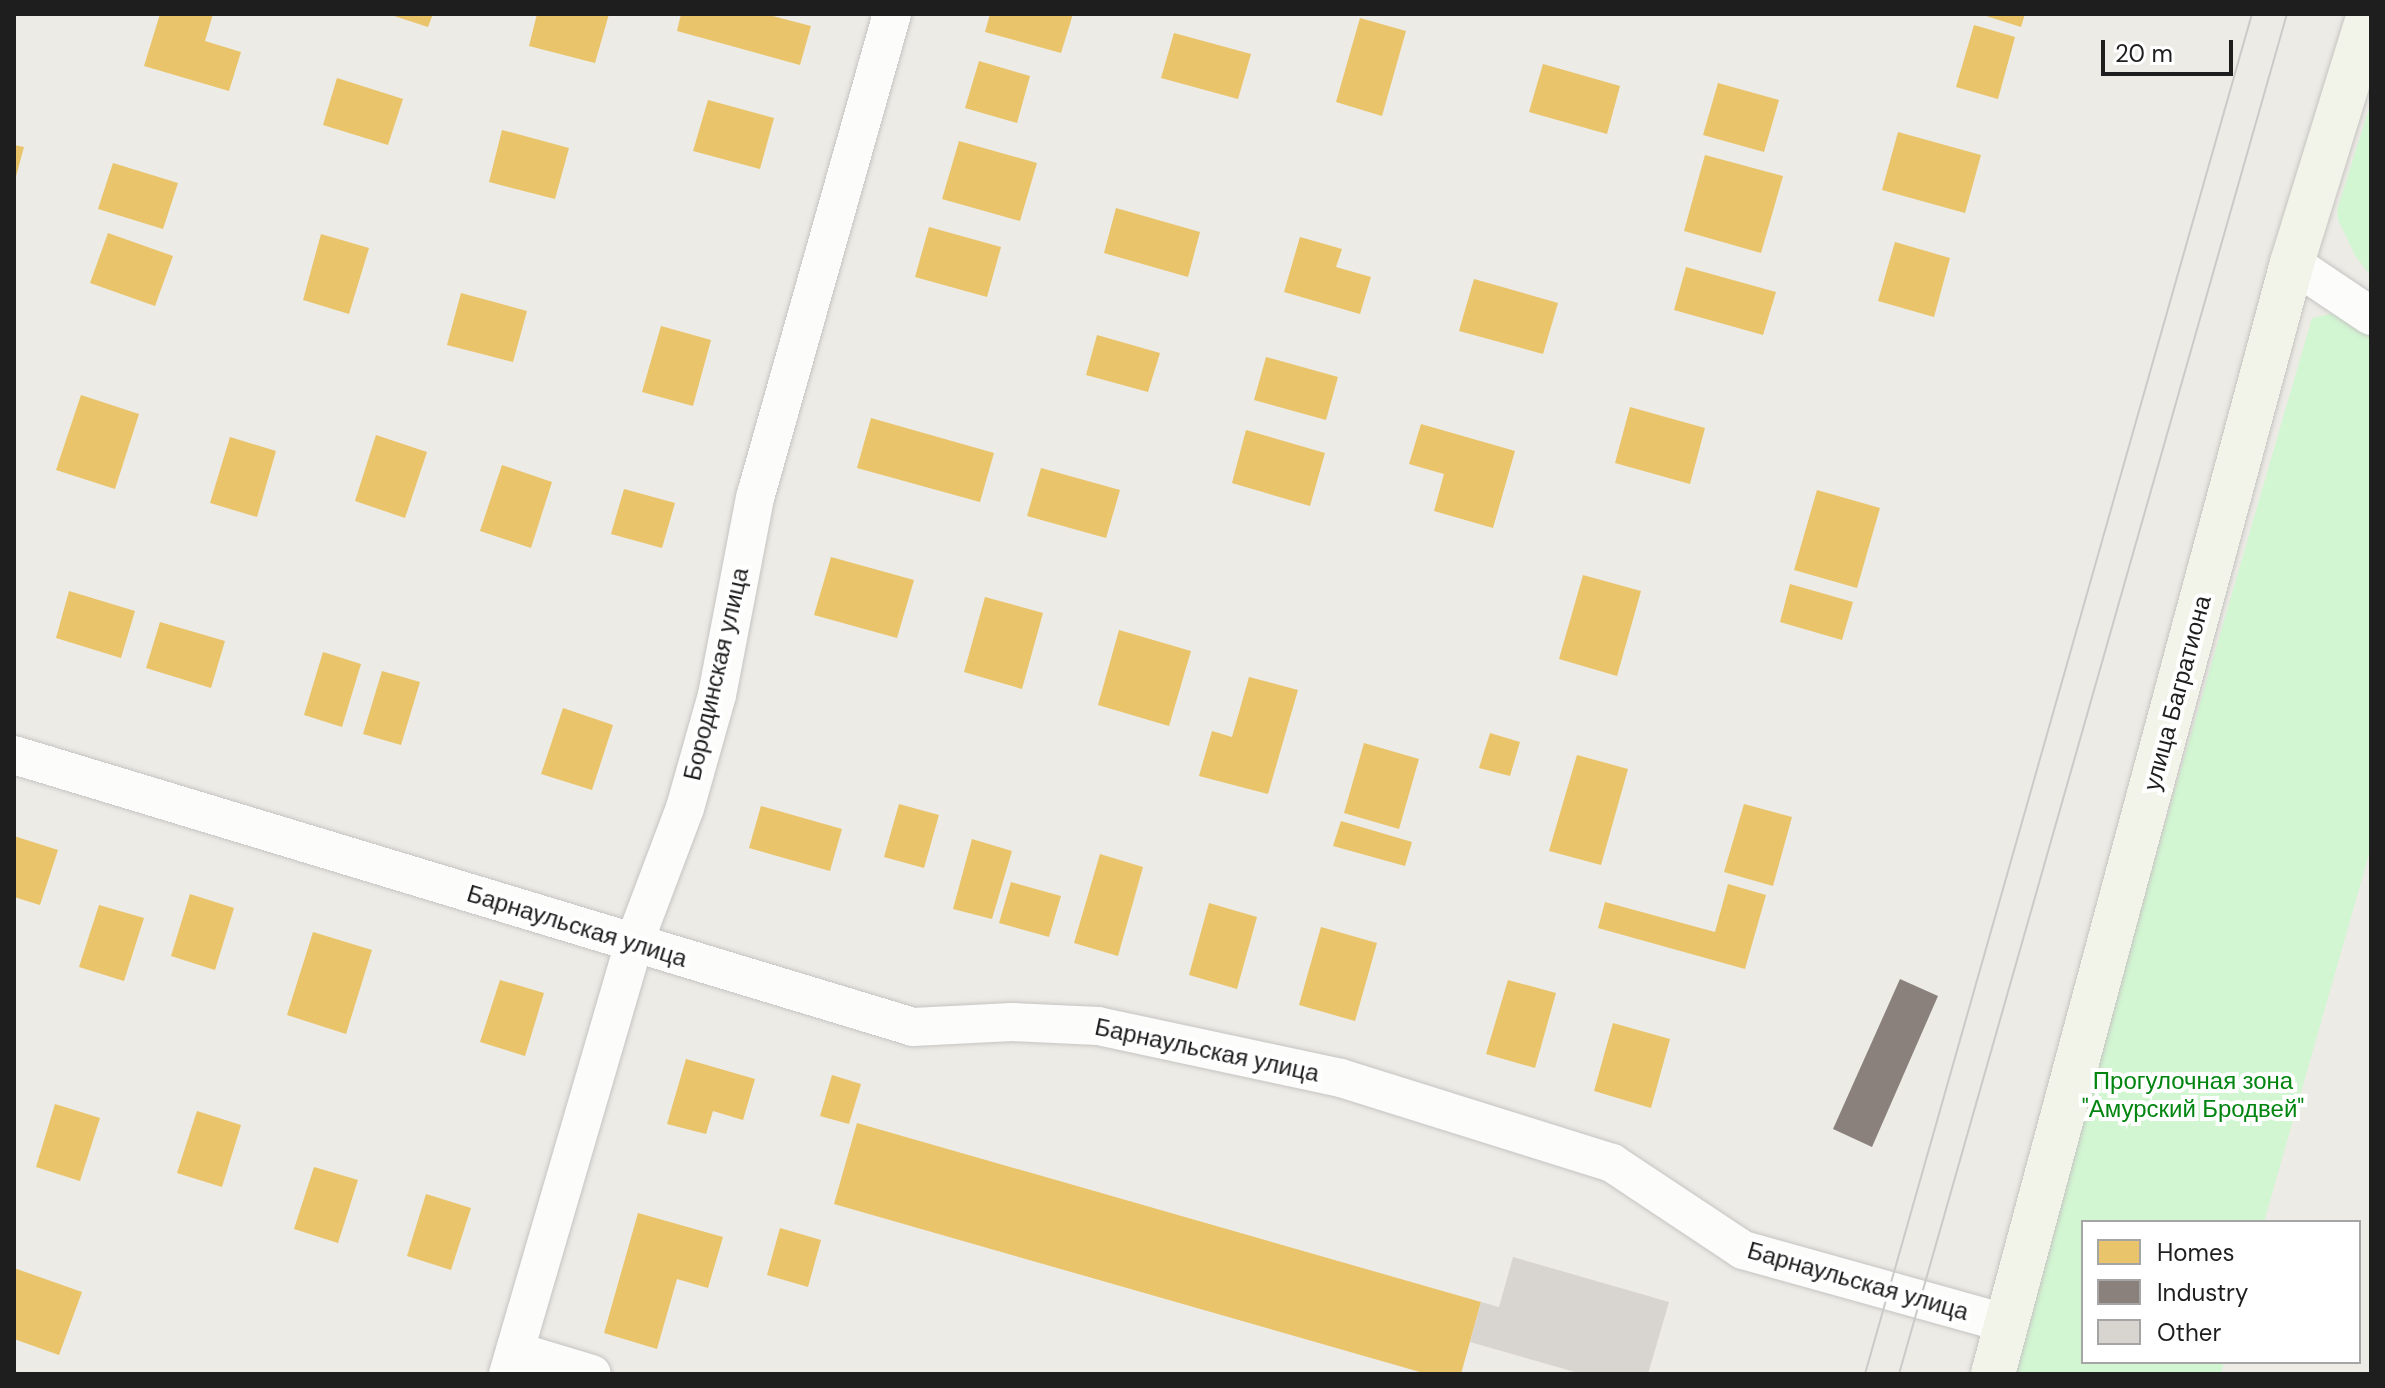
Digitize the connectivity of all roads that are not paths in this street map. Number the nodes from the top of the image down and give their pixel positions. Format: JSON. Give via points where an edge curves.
{"nodes":[{"id":1,"x":892,"y":14,"type":"edge"},
{"id":2,"x":2369,"y":14,"type":"edge"},
{"id":3,"x":2292,"y":263,"type":"junction"},
{"id":4,"x":2371,"y":316,"type":"edge"},
{"id":5,"x":14,"y":755,"type":"edge"},
{"id":6,"x":634,"y":943,"type":"junction"},
{"id":7,"x":2008,"y":1324,"type":"junction"},
{"id":8,"x":512,"y":1362,"type":"edge"},
{"id":9,"x":592,"y":1374,"type":"edge"},
{"id":10,"x":1993,"y":1374,"type":"edge"}],
"edges":[{"from":1,"to":6,"type":"street","name":"Бородинская улица","via":[[755,498],[717,695],[685,808]]},
{"from":2,"to":3,"type":"street","name":"улица Багратиона"},
{"from":3,"to":4,"type":"street"},
{"from":3,"to":7,"type":"street","name":"улица Багратиона"},
{"from":5,"to":6,"type":"street","name":"Барнаульская улица"},
{"from":6,"to":7,"type":"street","name":"Барнаульская улица","via":[[913,1027],[1012,1022],[1098,1026],[1341,1078],[1612,1163],[1743,1250]]},
{"from":6,"to":8,"type":"street","name":"Бородинская улица"},
{"from":7,"to":10,"type":"street","name":"улица Багратиона"},
{"from":8,"to":9,"type":"street"}]}
